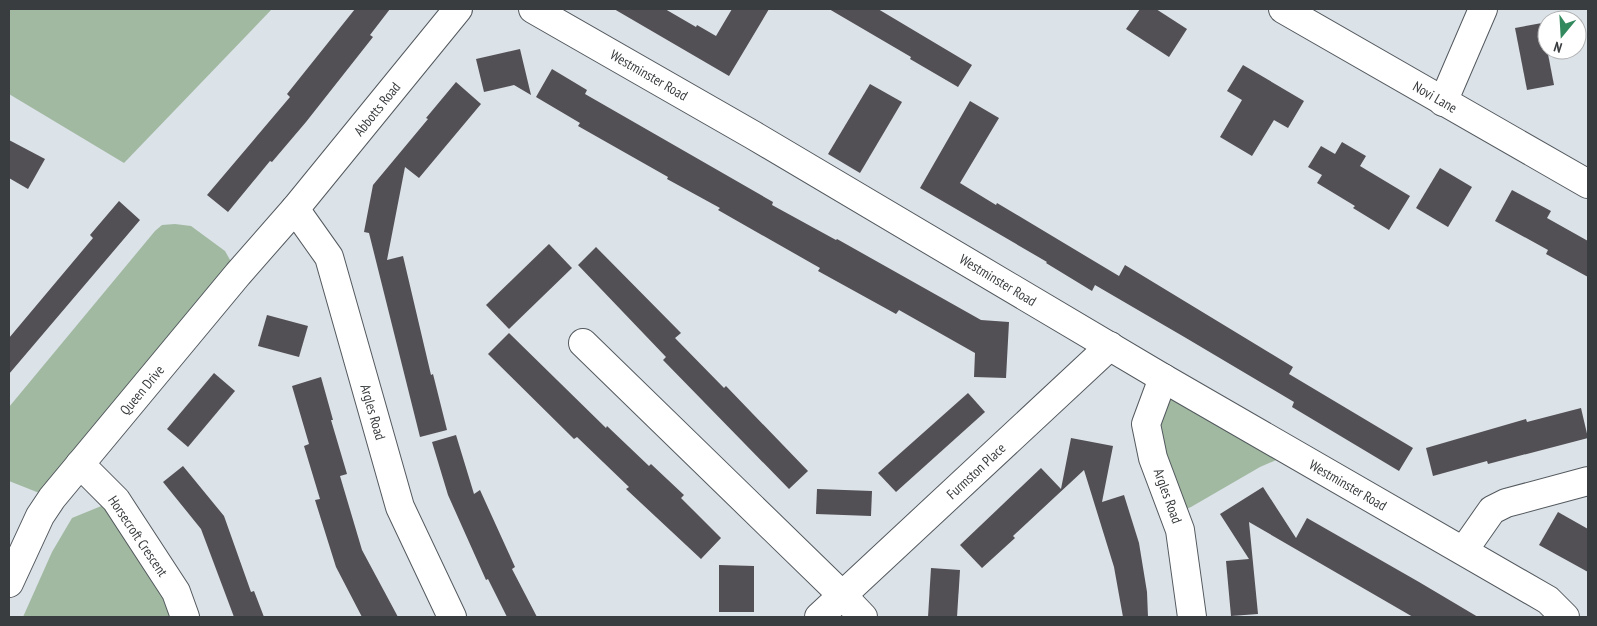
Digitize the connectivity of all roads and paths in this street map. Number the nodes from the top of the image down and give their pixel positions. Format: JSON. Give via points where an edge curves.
{"nodes":[{"id":1,"x":458,"y":9,"type":"edge"},
{"id":2,"x":533,"y":9,"type":"edge"},
{"id":3,"x":1283,"y":9,"type":"edge"},
{"id":4,"x":1483,"y":9,"type":"edge"},
{"id":5,"x":1443,"y":102,"type":"junction"},
{"id":6,"x":1588,"y":184,"type":"edge"},
{"id":7,"x":295,"y":209,"type":"junction"},
{"id":8,"x":582,"y":343,"type":"dead end"},
{"id":9,"x":1110,"y":346,"type":"junction"},
{"id":10,"x":1163,"y":378,"type":"junction"},
{"id":11,"x":80,"y":464,"type":"junction"},
{"id":12,"x":1588,"y":481,"type":"edge"},
{"id":13,"x":1464,"y":550,"type":"junction"},
{"id":14,"x":9,"y":584,"type":"edge"},
{"id":15,"x":842,"y":595,"type":"junction"},
{"id":16,"x":186,"y":617,"type":"edge"},
{"id":17,"x":452,"y":617,"type":"edge"},
{"id":18,"x":819,"y":617,"type":"edge"},
{"id":19,"x":862,"y":617,"type":"edge"},
{"id":20,"x":1192,"y":617,"type":"edge"},
{"id":21,"x":1565,"y":617,"type":"edge"}],
"edges":[{"from":1,"to":7,"type":"street","name":"Abbotts Road"},
{"from":2,"to":9,"type":"street","name":"Westminster Road"},
{"from":3,"to":5,"type":"street","name":"Novi Lane"},
{"from":4,"to":5,"type":"street"},
{"from":5,"to":6,"type":"street","name":"Novi Lane"},
{"from":7,"to":11,"type":"street","name":"Queen Drive"},
{"from":7,"to":17,"type":"street","name":"Argles Road","via":[[329,257],[400,507]]},
{"from":8,"to":15,"type":"street"},
{"from":9,"to":10,"type":"street","name":"Westminster Road"},
{"from":9,"to":15,"type":"street","name":"Furmston Place"},
{"from":10,"to":13,"type":"street","name":"Westminster Road"},
{"from":10,"to":20,"type":"street","name":"Argles Road","via":[[1146,424],[1154,458],[1180,530]]},
{"from":11,"to":14,"type":"street","name":"Queen Drive","via":[[40,516]]},
{"from":11,"to":16,"type":"street","name":"Horsecroft Crescent","via":[[116,500],[176,592]]},
{"from":12,"to":13,"type":"street","via":[[1506,502],[1492,510]]},
{"from":13,"to":21,"type":"street","name":"Westminster Road","via":[[1548,600]]},
{"from":15,"to":18,"type":"street","name":"Furmston Place"},
{"from":15,"to":19,"type":"street"}]}
